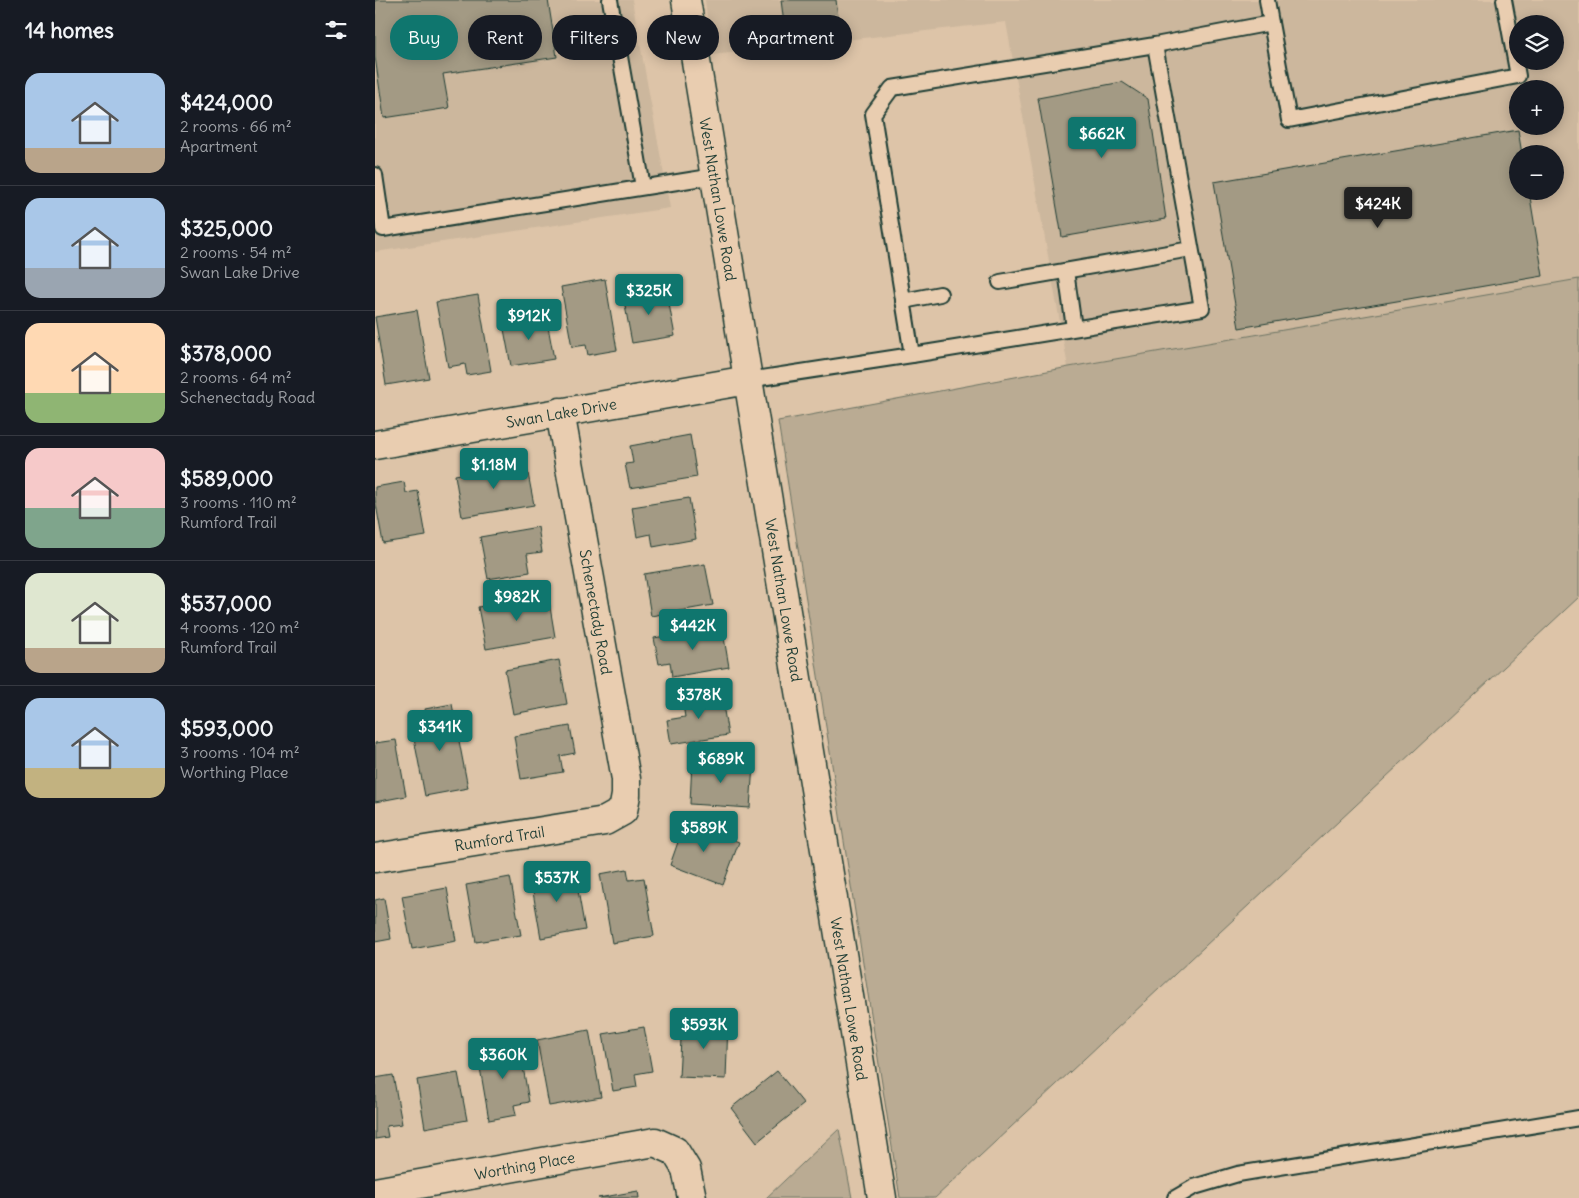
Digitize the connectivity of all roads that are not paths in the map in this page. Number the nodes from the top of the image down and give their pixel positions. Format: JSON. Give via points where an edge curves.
{"nodes":[{"id":1,"x":610,"y":0,"type":"edge"},
{"id":2,"x":686,"y":0,"type":"edge"},
{"id":3,"x":1267,"y":0,"type":"edge"},
{"id":4,"x":1504,"y":0,"type":"edge"},
{"id":5,"x":1271,"y":23,"type":"junction"},
{"id":6,"x":1155,"y":45,"type":"junction"},
{"id":7,"x":375,"y":175,"type":"edge"},
{"id":8,"x":715,"y":176,"type":"junction"},
{"id":9,"x":643,"y":187,"type":"junction"},
{"id":10,"x":1191,"y":249,"type":"junction"},
{"id":11,"x":1066,"y":272,"type":"junction"},
{"id":12,"x":1000,"y":282,"type":"dead end"},
{"id":13,"x":940,"y":294,"type":"dead end"},
{"id":14,"x":903,"y":300,"type":"junction"},
{"id":15,"x":1075,"y":328,"type":"junction"},
{"id":16,"x":912,"y":356,"type":"junction"},
{"id":17,"x":748,"y":380,"type":"junction"},
{"id":18,"x":560,"y":412,"type":"junction"},
{"id":19,"x":375,"y":445,"type":"edge"},
{"id":20,"x":623,"y":812,"type":"joint"},
{"id":21,"x":375,"y":858,"type":"edge"},
{"id":22,"x":1579,"y":1118,"type":"edge"},
{"id":23,"x":379,"y":1194,"type":"edge"},
{"id":24,"x":692,"y":1198,"type":"edge"},
{"id":25,"x":882,"y":1198,"type":"edge"},
{"id":26,"x":1175,"y":1198,"type":"edge"}],
"edges":[{"from":1,"to":9,"type":"lane"},
{"from":2,"to":8,"type":"street","name":"West Nathan Lowe Road"},
{"from":3,"to":5,"type":"lane"},
{"from":4,"to":5,"type":"lane","via":[[1518,76],[1289,120]]},
{"from":5,"to":6,"type":"lane"},
{"from":6,"to":10,"type":"lane"},
{"from":6,"to":14,"type":"lane","via":[[892,88],[873,114]]},
{"from":7,"to":9,"type":"lane","via":[[383,229]]},
{"from":8,"to":9,"type":"lane"},
{"from":8,"to":17,"type":"street","name":"West Nathan Lowe Road"},
{"from":10,"to":11,"type":"lane"},
{"from":10,"to":15,"type":"lane","via":[[1202,308]]},
{"from":11,"to":12,"type":"lane"},
{"from":11,"to":15,"type":"lane"},
{"from":13,"to":14,"type":"lane"},
{"from":14,"to":16,"type":"lane"},
{"from":15,"to":16,"type":"lane"},
{"from":16,"to":17,"type":"lane"},
{"from":17,"to":18,"type":"street","name":"Swan Lake Drive"},
{"from":17,"to":25,"type":"street","name":"West Nathan Lowe Road"},
{"from":18,"to":19,"type":"street","name":"Swan Lake Drive"},
{"from":18,"to":20,"type":"street","name":"Schenectady Road","via":[[626,779]]},
{"from":20,"to":21,"type":"street","name":"Rumford Trail","via":[[605,821]]},
{"from":22,"to":26,"type":"lane","via":[[1238,1174],[1194,1187]]},
{"from":23,"to":24,"type":"street","name":"Worthing Place","via":[[655,1142],[675,1151],[686,1169]]}]}
